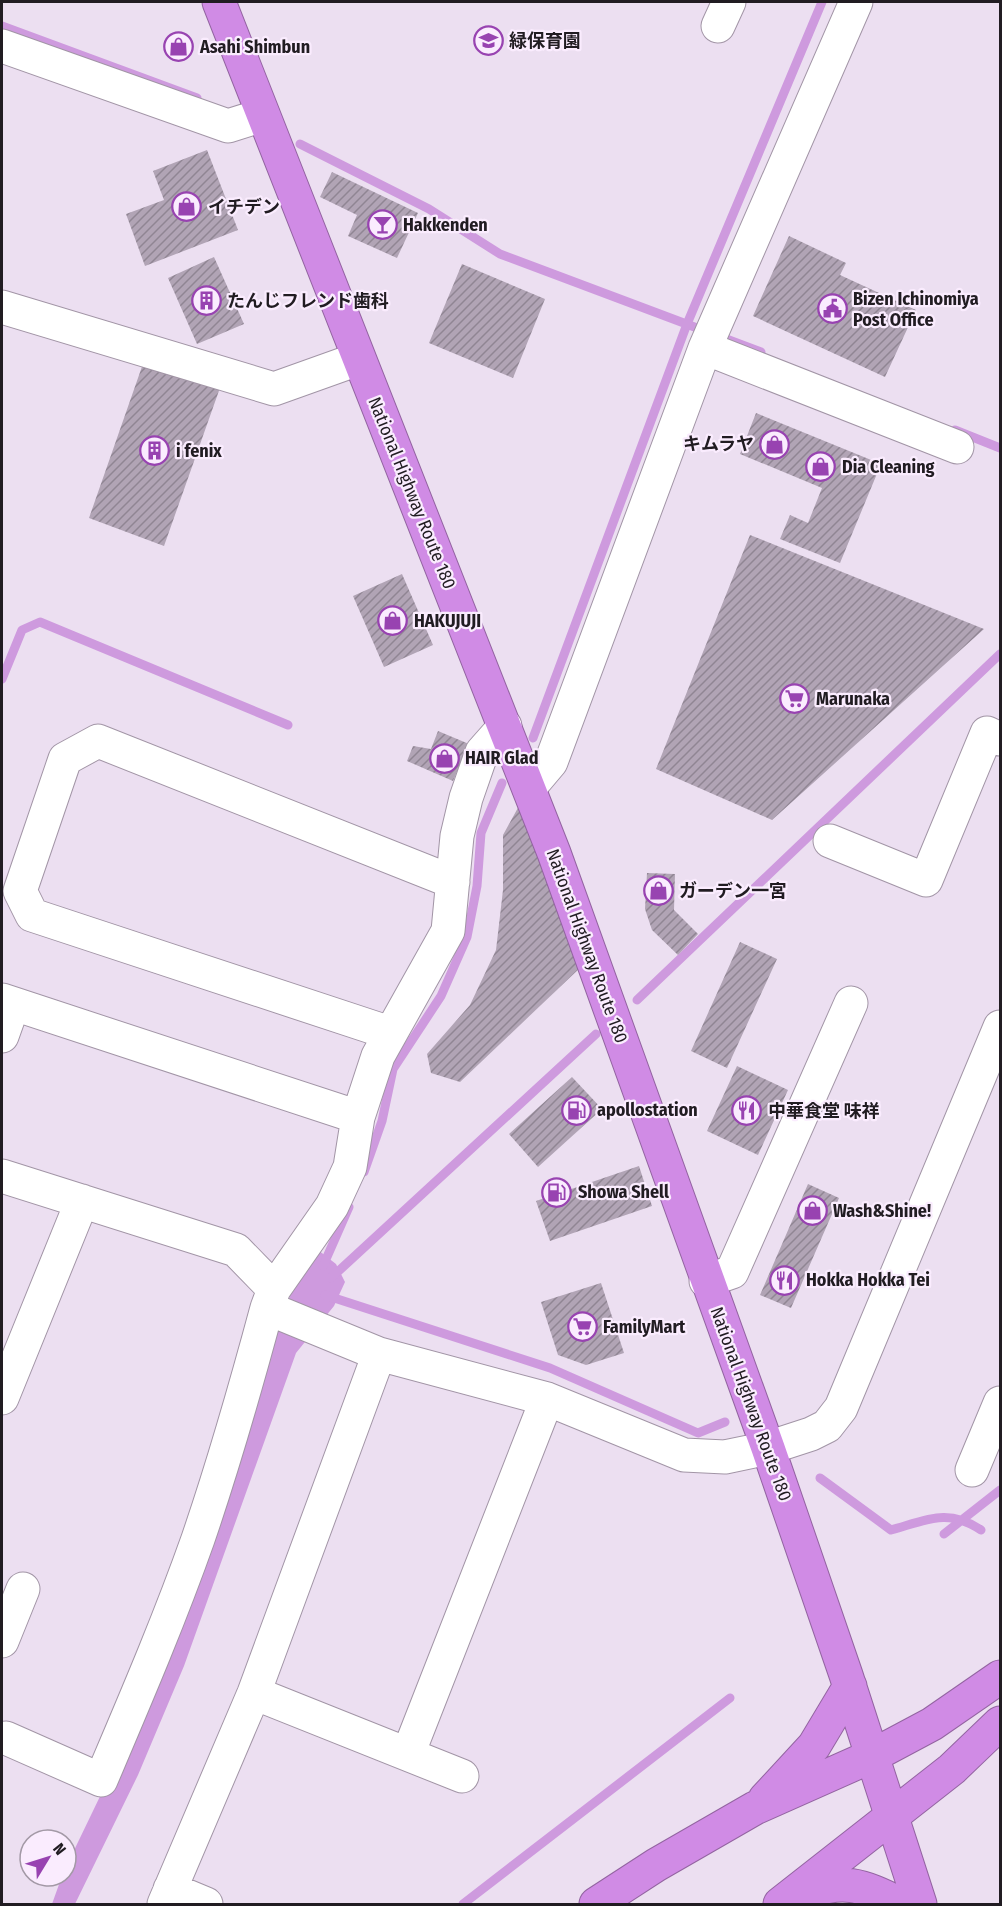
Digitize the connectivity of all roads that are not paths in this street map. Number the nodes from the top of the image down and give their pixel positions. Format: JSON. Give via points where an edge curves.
{"nodes":[{"id":1,"x":219,"y":2,"type":"edge"},
{"id":2,"x":856,"y":2,"type":"edge"},
{"id":3,"x":2,"y":46,"type":"edge"},
{"id":4,"x":263,"y":115,"type":"junction"},
{"id":5,"x":2,"y":307,"type":"edge"},
{"id":6,"x":705,"y":348,"type":"junction"},
{"id":7,"x":358,"y":359,"type":"junction"},
{"id":8,"x":957,"y":447,"type":"dead end"},
{"id":9,"x":505,"y":726,"type":"junction"},
{"id":10,"x":1000,"y":738,"type":"edge"},
{"id":11,"x":530,"y":788,"type":"junction"},
{"id":12,"x":830,"y":841,"type":"dead end"},
{"id":13,"x":453,"y":882,"type":"junction"},
{"id":14,"x":7,"y":1002,"type":"edge"},
{"id":15,"x":851,"y":1003,"type":"dead end"},
{"id":16,"x":1000,"y":1027,"type":"edge"},
{"id":17,"x":390,"y":1033,"type":"junction"},
{"id":18,"x":2,"y":1036,"type":"edge"},
{"id":19,"x":358,"y":1117,"type":"junction"},
{"id":20,"x":2,"y":1176,"type":"edge"},
{"id":21,"x":82,"y":1201,"type":"junction"},
{"id":22,"x":706,"y":1281,"type":"junction"},
{"id":23,"x":274,"y":1304,"type":"junction"},
{"id":24,"x":379,"y":1354,"type":"junction"},
{"id":25,"x":5,"y":1380,"type":"edge"},
{"id":26,"x":547,"y":1399,"type":"junction"},
{"id":27,"x":1000,"y":1403,"type":"edge"},
{"id":28,"x":768,"y":1448,"type":"junction"},
{"id":29,"x":972,"y":1470,"type":"dead end"},
{"id":30,"x":23,"y":1589,"type":"dead end"},
{"id":31,"x":2,"y":1641,"type":"edge"},
{"id":32,"x":1000,"y":1677,"type":"edge"},
{"id":33,"x":850,"y":1686,"type":"junction"},
{"id":34,"x":254,"y":1693,"type":"junction"},
{"id":35,"x":1000,"y":1723,"type":"edge"},
{"id":36,"x":3,"y":1740,"type":"edge"},
{"id":37,"x":408,"y":1754,"type":"junction"},
{"id":38,"x":872,"y":1756,"type":"junction"},
{"id":39,"x":462,"y":1776,"type":"dead end"},
{"id":40,"x":754,"y":1808,"type":"junction"},
{"id":41,"x":892,"y":1817,"type":"junction"},
{"id":42,"x":167,"y":1897,"type":"edge"},
{"id":43,"x":781,"y":1904,"type":"edge"},
{"id":44,"x":206,"y":1905,"type":"edge"},
{"id":45,"x":596,"y":1905,"type":"edge"},
{"id":46,"x":900,"y":1905,"type":"edge"},
{"id":47,"x":920,"y":1905,"type":"edge"}],
"edges":[{"from":1,"to":4,"type":"highway","name":"National Highway Route 180"},
{"from":2,"to":6,"type":"street"},
{"from":3,"to":4,"type":"street","via":[[228,126]]},
{"from":4,"to":7,"type":"highway","name":"National Highway Route 180"},
{"from":5,"to":7,"type":"street","via":[[274,389]]},
{"from":6,"to":8,"type":"street"},
{"from":6,"to":11,"type":"street","via":[[551,762]]},
{"from":7,"to":9,"type":"highway","name":"National Highway Route 180"},
{"from":9,"to":11,"type":"highway","name":"National Highway Route 180"},
{"from":9,"to":13,"type":"street","via":[[482,752],[466,798],[457,836]]},
{"from":10,"to":12,"type":"street","via":[[987,733],[926,880]]},
{"from":11,"to":22,"type":"highway","name":"National Highway Route 180"},
{"from":13,"to":17,"type":"street","via":[[448,931]]},
{"from":13,"to":17,"type":"street","via":[[98,741],[65,759],[20,891],[32,915]]},
{"from":14,"to":18,"type":"street"},
{"from":14,"to":19,"type":"street"},
{"from":15,"to":22,"type":"street","via":[[732,1272]]},
{"from":16,"to":28,"type":"street","via":[[841,1408],[827,1426]]},
{"from":17,"to":19,"type":"street","via":[[378,1056]]},
{"from":19,"to":23,"type":"street","via":[[350,1167],[332,1206]]},
{"from":20,"to":21,"type":"street"},
{"from":21,"to":23,"type":"street","via":[[236,1250]]},
{"from":21,"to":25,"type":"street"},
{"from":22,"to":28,"type":"highway","name":"National Highway Route 180"},
{"from":23,"to":24,"type":"street","via":[[318,1329]]},
{"from":23,"to":36,"type":"street","via":[[197,1540],[101,1780]]},
{"from":24,"to":26,"type":"street"},
{"from":24,"to":34,"type":"street"},
{"from":26,"to":28,"type":"street","via":[[684,1455],[725,1457]]},
{"from":26,"to":37,"type":"street"},
{"from":27,"to":29,"type":"street"},
{"from":28,"to":33,"type":"highway","name":"National Highway Route 180"},
{"from":30,"to":31,"type":"street"},
{"from":32,"to":38,"type":"highway","via":[[940,1720]]},
{"from":33,"to":38,"type":"highway","name":"National Highway Route 180"},
{"from":33,"to":40,"type":"highway","via":[[814,1746]]},
{"from":34,"to":37,"type":"street"},
{"from":34,"to":42,"type":"street"},
{"from":35,"to":41,"type":"highway","via":[[952,1769]]},
{"from":37,"to":39,"type":"street"},
{"from":38,"to":40,"type":"highway"},
{"from":38,"to":41,"type":"highway","name":"National Highway Route 180"},
{"from":40,"to":45,"type":"highway"},
{"from":41,"to":43,"type":"highway"},
{"from":41,"to":47,"type":"highway","name":"National Highway Route 180"},
{"from":42,"to":44,"type":"street"},
{"from":43,"to":46,"type":"highway","via":[[835,1884],[870,1890]]}]}
